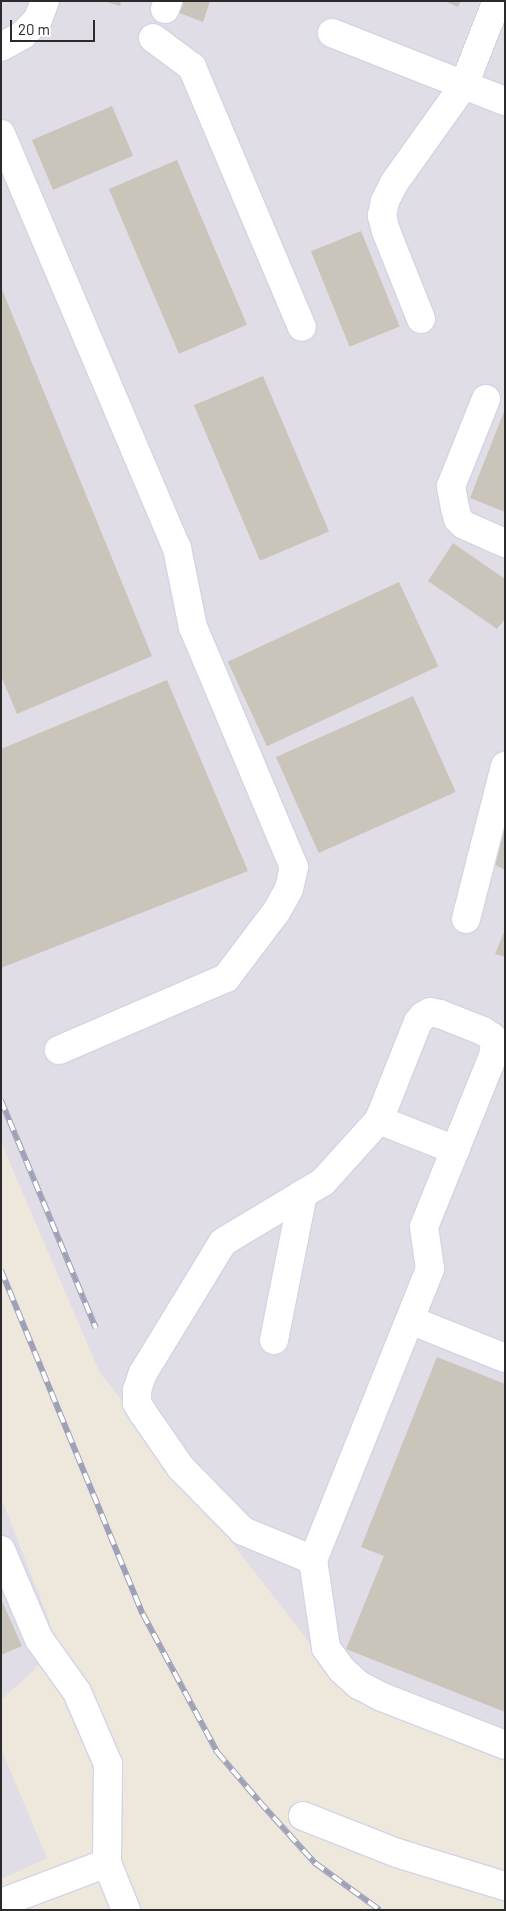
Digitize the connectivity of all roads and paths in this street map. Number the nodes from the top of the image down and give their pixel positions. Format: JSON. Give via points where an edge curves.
{"nodes":[{"id":1,"x":45,"y":1,"type":"edge"},
{"id":2,"x":497,"y":1,"type":"edge"},
{"id":3,"x":332,"y":33,"type":"dead end"},
{"id":4,"x":153,"y":38,"type":"dead end"},
{"id":5,"x":1,"y":47,"type":"edge"},
{"id":6,"x":464,"y":85,"type":"junction"},
{"id":7,"x":505,"y":101,"type":"edge"},
{"id":8,"x":1,"y":134,"type":"edge"},
{"id":9,"x":421,"y":319,"type":"dead end"},
{"id":10,"x":302,"y":327,"type":"dead end"},
{"id":11,"x":486,"y":399,"type":"dead end"},
{"id":12,"x":505,"y":543,"type":"edge"},
{"id":13,"x":505,"y":766,"type":"edge"},
{"id":14,"x":466,"y":918,"type":"dead end"},
{"id":15,"x":59,"y":1050,"type":"dead end"},
{"id":16,"x":379,"y":1120,"type":"junction"},
{"id":17,"x":455,"y":1150,"type":"junction"},
{"id":18,"x":303,"y":1194,"type":"junction"},
{"id":19,"x":410,"y":1320,"type":"junction"},
{"id":20,"x":274,"y":1340,"type":"dead end"},
{"id":21,"x":505,"y":1358,"type":"edge"},
{"id":22,"x":1,"y":1550,"type":"edge"},
{"id":23,"x":313,"y":1560,"type":"junction"},
{"id":24,"x":505,"y":1745,"type":"edge"},
{"id":25,"x":303,"y":1816,"type":"dead end"},
{"id":26,"x":107,"y":1863,"type":"junction"},
{"id":27,"x":505,"y":1886,"type":"edge"},
{"id":28,"x":1,"y":1903,"type":"edge"},
{"id":29,"x":126,"y":1910,"type":"edge"}],
"edges":[{"from":1,"to":5,"type":"street","via":[[38,19],[24,34]]},
{"from":2,"to":6,"type":"street"},
{"from":3,"to":6,"type":"street"},
{"from":4,"to":10,"type":"street","via":[[192,67]]},
{"from":6,"to":7,"type":"street"},
{"from":6,"to":9,"type":"street","via":[[394,184],[383,208],[386,231]]},
{"from":8,"to":15,"type":"street","via":[[177,548],[193,627],[294,867],[289,889],[276,912],[226,978]]},
{"from":11,"to":12,"type":"street","via":[[451,486],[456,514],[464,525]]},
{"from":13,"to":14,"type":"street"},
{"from":16,"to":17,"type":"street"},
{"from":16,"to":17,"type":"street","via":[[423,1016],[430,1012],[466,1024],[492,1038],[495,1046]]},
{"from":16,"to":18,"type":"street","via":[[323,1182]]},
{"from":17,"to":19,"type":"street","via":[[424,1227],[430,1269]]},
{"from":18,"to":20,"type":"street"},
{"from":18,"to":23,"type":"street","via":[[223,1242],[143,1373],[137,1390],[137,1403],[181,1468],[243,1531]]},
{"from":19,"to":21,"type":"street"},
{"from":19,"to":23,"type":"street"},
{"from":22,"to":26,"type":"street","via":[[39,1639],[77,1692],[108,1764]]},
{"from":23,"to":24,"type":"street","via":[[326,1648],[341,1669],[359,1685],[382,1697]]},
{"from":25,"to":27,"type":"street","via":[[397,1854]]},
{"from":26,"to":28,"type":"street"},
{"from":26,"to":29,"type":"street"}]}
